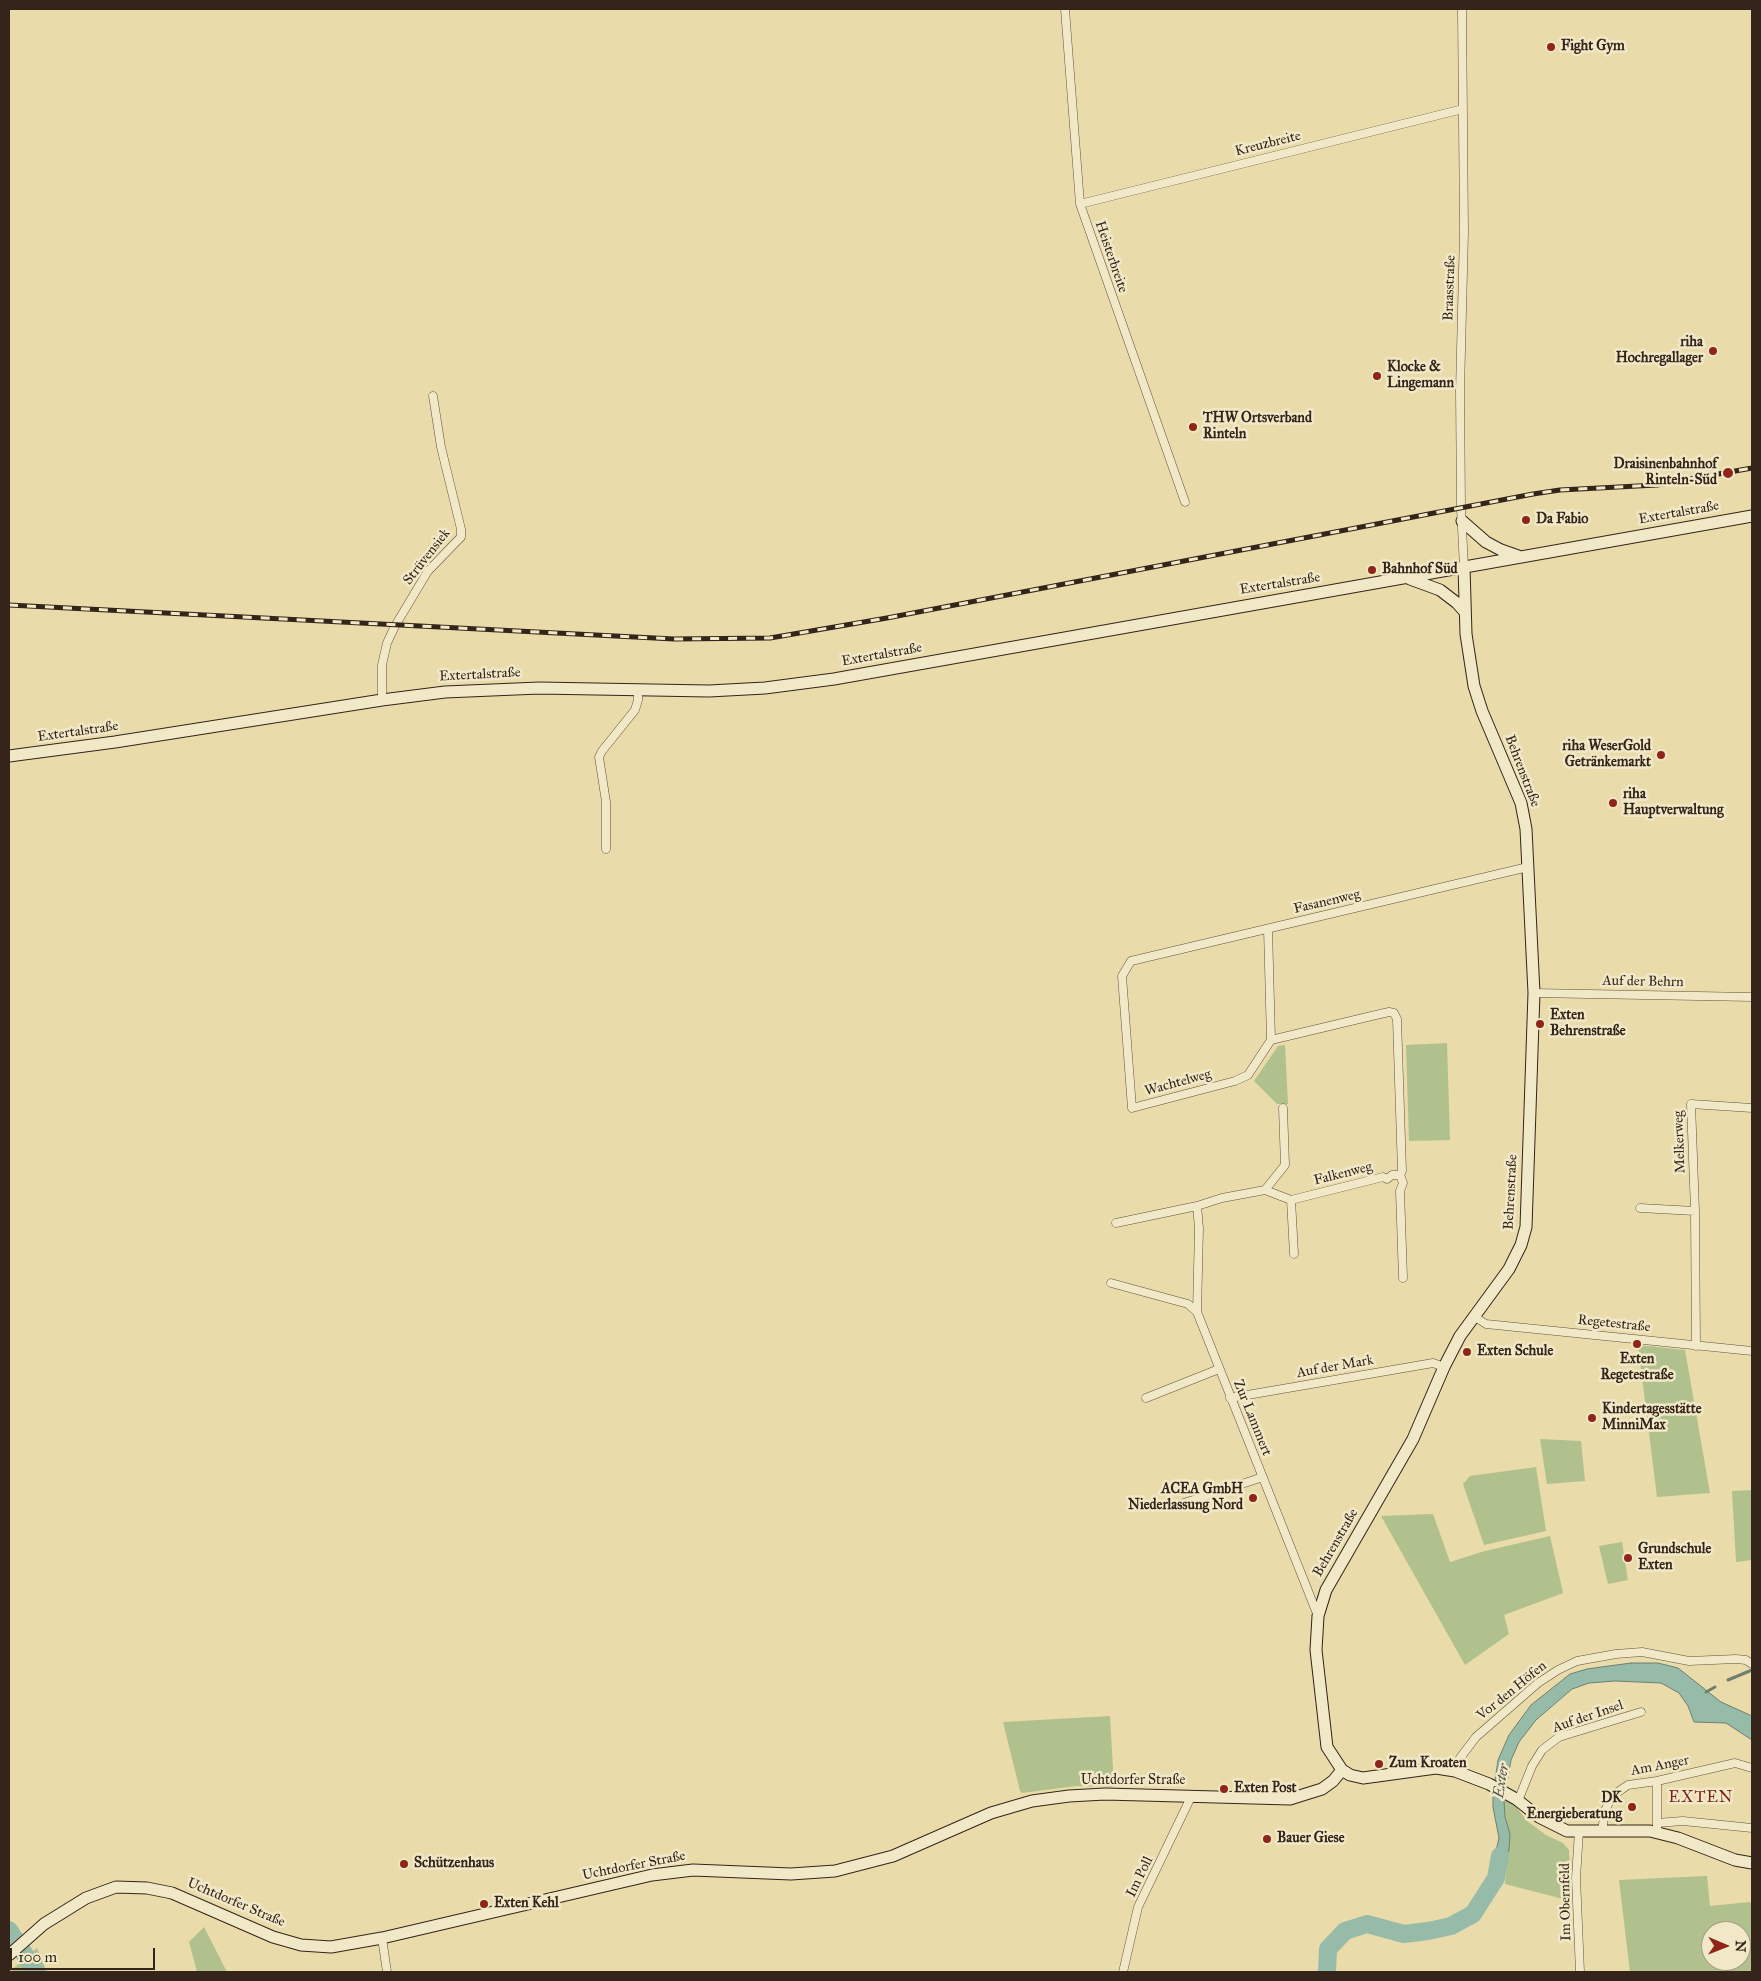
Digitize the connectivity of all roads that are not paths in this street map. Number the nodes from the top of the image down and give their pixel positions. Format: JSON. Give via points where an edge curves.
{"nodes":[{"id":1,"x":1065,"y":9,"type":"edge"},
{"id":2,"x":1462,"y":9,"type":"edge"},
{"id":3,"x":1463,"y":109,"type":"junction"},
{"id":4,"x":1080,"y":204,"type":"junction"},
{"id":5,"x":433,"y":396,"type":"dead end"},
{"id":6,"x":1185,"y":502,"type":"dead end"},
{"id":7,"x":1752,"y":516,"type":"edge"},
{"id":8,"x":1462,"y":521,"type":"junction"},
{"id":9,"x":1520,"y":556,"type":"junction"},
{"id":10,"x":1464,"y":567,"type":"junction"},
{"id":11,"x":1409,"y":578,"type":"junction"},
{"id":12,"x":1465,"y":612,"type":"junction"},
{"id":13,"x":638,"y":690,"type":"junction"},
{"id":14,"x":382,"y":700,"type":"junction"},
{"id":15,"x":9,"y":756,"type":"edge"},
{"id":16,"x":606,"y":849,"type":"dead end"},
{"id":17,"x":1528,"y":867,"type":"junction"},
{"id":18,"x":1268,"y":929,"type":"junction"},
{"id":19,"x":1131,"y":961,"type":"joint"},
{"id":20,"x":1534,"y":992,"type":"junction"},
{"id":21,"x":1752,"y":997,"type":"edge"},
{"id":22,"x":1271,"y":1040,"type":"junction"},
{"id":23,"x":1283,"y":1108,"type":"dead end"},
{"id":24,"x":1752,"y":1108,"type":"edge"},
{"id":25,"x":1400,"y":1175,"type":"junction"},
{"id":26,"x":1265,"y":1190,"type":"junction"},
{"id":27,"x":1291,"y":1200,"type":"junction"},
{"id":28,"x":1197,"y":1206,"type":"junction"},
{"id":29,"x":1640,"y":1208,"type":"dead end"},
{"id":30,"x":1695,"y":1211,"type":"junction"},
{"id":31,"x":1116,"y":1223,"type":"dead end"},
{"id":32,"x":1294,"y":1254,"type":"dead end"},
{"id":33,"x":1403,"y":1278,"type":"dead end"},
{"id":34,"x":1111,"y":1283,"type":"dead end"},
{"id":35,"x":1196,"y":1312,"type":"junction"},
{"id":36,"x":1475,"y":1317,"type":"junction"},
{"id":37,"x":1696,"y":1346,"type":"junction"},
{"id":38,"x":1752,"y":1351,"type":"edge"},
{"id":39,"x":1444,"y":1367,"type":"junction"},
{"id":40,"x":1218,"y":1369,"type":"junction"},
{"id":41,"x":1146,"y":1398,"type":"dead end"},
{"id":42,"x":1230,"y":1398,"type":"junction"},
{"id":43,"x":1263,"y":1477,"type":"junction"},
{"id":44,"x":1184,"y":1503,"type":"dead end"},
{"id":45,"x":1318,"y":1616,"type":"junction"},
{"id":46,"x":1752,"y":1664,"type":"edge"},
{"id":47,"x":1642,"y":1712,"type":"dead end"},
{"id":48,"x":1752,"y":1768,"type":"edge"},
{"id":49,"x":1342,"y":1770,"type":"junction"},
{"id":50,"x":1455,"y":1771,"type":"junction"},
{"id":51,"x":1657,"y":1781,"type":"junction"},
{"id":52,"x":1190,"y":1796,"type":"junction"},
{"id":53,"x":1517,"y":1800,"type":"junction"},
{"id":54,"x":1657,"y":1828,"type":"junction"},
{"id":55,"x":1752,"y":1828,"type":"edge"},
{"id":56,"x":1579,"y":1831,"type":"junction"},
{"id":57,"x":1602,"y":1831,"type":"junction"},
{"id":58,"x":1752,"y":1863,"type":"edge"},
{"id":59,"x":382,"y":1938,"type":"junction"},
{"id":60,"x":9,"y":1955,"type":"edge"},
{"id":61,"x":387,"y":1972,"type":"edge"},
{"id":62,"x":1123,"y":1972,"type":"edge"},
{"id":63,"x":1580,"y":1972,"type":"edge"}],
"edges":[{"from":1,"to":4,"type":"street","name":"Heisterbreite"},
{"from":2,"to":3,"type":"street","name":"Braasstraße"},
{"from":3,"to":4,"type":"street","name":"Kreuzbreite"},
{"from":3,"to":8,"type":"street","name":"Braasstraße"},
{"from":4,"to":6,"type":"street","name":"Heisterbreite"},
{"from":5,"to":14,"type":"street","name":"Strüvensiek","via":[[461,537],[428,571],[395,626],[382,665]]},
{"from":7,"to":9,"type":"main road","name":"Extertalstraße"},
{"from":8,"to":9,"type":"main road","via":[[1486,542]]},
{"from":8,"to":10,"type":"street","name":"Braasstraße"},
{"from":9,"to":10,"type":"main road","name":"Extertalstraße"},
{"from":10,"to":11,"type":"main road","name":"Extertalstraße"},
{"from":10,"to":12,"type":"main road","name":"Behrenstraße"},
{"from":11,"to":12,"type":"main road","via":[[1440,590]]},
{"from":11,"to":13,"type":"main road","name":"Extertalstraße","via":[[834,679],[765,688]]},
{"from":12,"to":17,"type":"main road","name":"Behrenstraße","via":[[1474,686],[1521,803]]},
{"from":13,"to":14,"type":"main road","name":"Extertalstraße","via":[[506,688]]},
{"from":13,"to":16,"type":"street","via":[[635,710],[599,757],[606,802]]},
{"from":14,"to":15,"type":"main road","name":"Extertalstraße"},
{"from":17,"to":18,"type":"street","name":"Fasanenweg"},
{"from":17,"to":20,"type":"main road","name":"Behrenstraße"},
{"from":18,"to":19,"type":"street","name":"Fasanenweg"},
{"from":18,"to":22,"type":"street"},
{"from":19,"to":22,"type":"street","name":"Wachtelweg","via":[[1122,976],[1132,1108],[1248,1075]]},
{"from":20,"to":21,"type":"street","name":"Auf der Behrn"},
{"from":20,"to":36,"type":"main road","name":"Behrenstraße","via":[[1526,1227],[1509,1269]]},
{"from":22,"to":25,"type":"street","via":[[1389,1012],[1394,1014],[1397,1018]]},
{"from":23,"to":26,"type":"street","via":[[1285,1164]]},
{"from":24,"to":30,"type":"street","name":"Melkerweg","via":[[1691,1104]]},
{"from":25,"to":27,"type":"street","name":"Falkenweg"},
{"from":25,"to":33,"type":"street","via":[[1403,1183],[1400,1191]]},
{"from":26,"to":27,"type":"street"},
{"from":26,"to":28,"type":"street"},
{"from":27,"to":32,"type":"street"},
{"from":28,"to":31,"type":"street"},
{"from":28,"to":35,"type":"street"},
{"from":29,"to":30,"type":"street"},
{"from":30,"to":37,"type":"street","name":"Melkerweg"},
{"from":34,"to":35,"type":"street","via":[[1188,1304]]},
{"from":35,"to":40,"type":"street","name":"Zur Lammert"},
{"from":36,"to":37,"type":"street","name":"Regetestraße","via":[[1486,1324]]},
{"from":36,"to":39,"type":"main road","name":"Behrenstraße","via":[[1460,1336]]},
{"from":37,"to":38,"type":"street","name":"Regetestraße"},
{"from":39,"to":42,"type":"street","name":"Auf der Mark","via":[[1433,1363]]},
{"from":39,"to":45,"type":"main road","name":"Behrenstraße","via":[[1413,1439],[1326,1590]]},
{"from":40,"to":41,"type":"street","name":"Zur Lammert"},
{"from":40,"to":42,"type":"street","name":"Zur Lammert"},
{"from":42,"to":43,"type":"street","name":"Zur Lammert"},
{"from":43,"to":44,"type":"street","name":"Zur Lammert"},
{"from":43,"to":45,"type":"street","name":"Zur Lammert"},
{"from":45,"to":49,"type":"main road","name":"Behrenstraße","via":[[1316,1650],[1325,1738],[1327,1748]]},
{"from":46,"to":50,"type":"street","name":"Vor den Höfen","via":[[1736,1659],[1690,1661],[1642,1652],[1576,1661],[1538,1682],[1476,1737],[1460,1758]]},
{"from":47,"to":53,"type":"street","name":"Auf der Insel","via":[[1559,1737],[1542,1750]]},
{"from":48,"to":51,"type":"street","name":"Am Anger","via":[[1735,1763]]},
{"from":49,"to":50,"type":"main road","via":[[1363,1778],[1436,1768]]},
{"from":49,"to":52,"type":"main road","name":"Uchtdorfer Straße","via":[[1322,1789],[1290,1798]]},
{"from":50,"to":53,"type":"main road"},
{"from":51,"to":54,"type":"street"},
{"from":51,"to":57,"type":"street","name":"Am Anger","via":[[1628,1784],[1612,1796]]},
{"from":52,"to":59,"type":"main road","name":"Uchtdorfer Straße","via":[[1105,1794],[1032,1801],[992,1813],[893,1856],[836,1871],[792,1874],[693,1870],[652,1875]]},
{"from":52,"to":62,"type":"street","name":"Im Poll","via":[[1138,1907]]},
{"from":53,"to":56,"type":"main road","via":[[1558,1827]]},
{"from":54,"to":55,"type":"street","via":[[1683,1821]]},
{"from":54,"to":57,"type":"main road"},
{"from":54,"to":58,"type":"main road","via":[[1736,1860]]},
{"from":56,"to":57,"type":"main road"},
{"from":56,"to":63,"type":"street","name":"Im Obernfeld","via":[[1576,1878]]},
{"from":59,"to":60,"type":"main road","name":"Uchtdorfer Straße","via":[[331,1947],[301,1945],[273,1937],[172,1893],[116,1887],[86,1898],[44,1924]]},
{"from":59,"to":61,"type":"street"}]}
